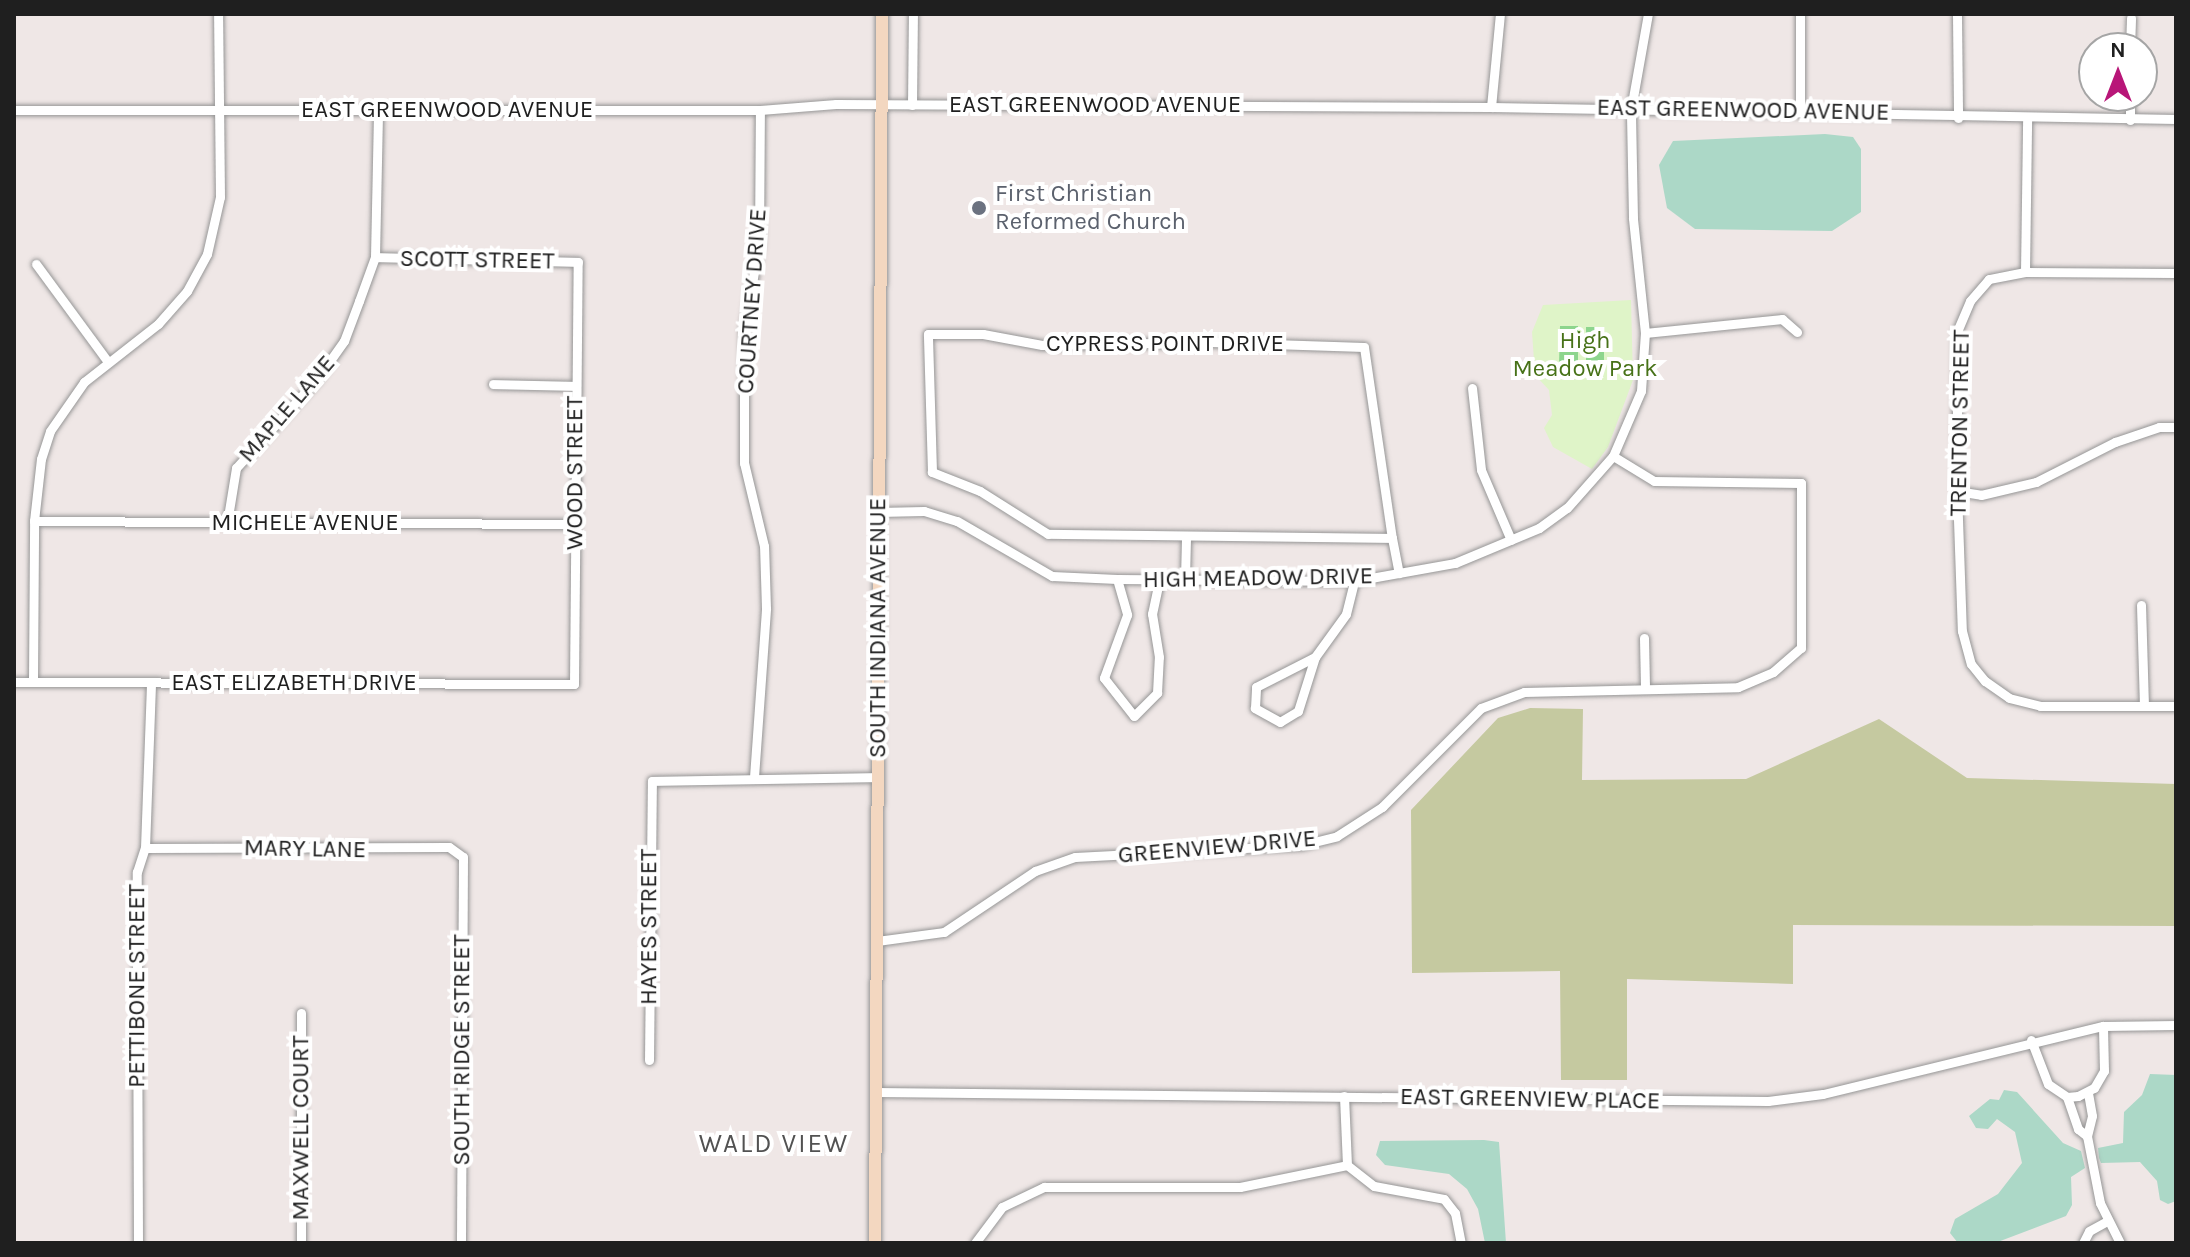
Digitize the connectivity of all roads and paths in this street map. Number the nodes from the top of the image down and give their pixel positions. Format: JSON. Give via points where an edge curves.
{"nodes":[{"id":1,"x":218,"y":14,"type":"edge"},
{"id":2,"x":882,"y":14,"type":"edge"},
{"id":3,"x":913,"y":14,"type":"edge"},
{"id":4,"x":1500,"y":14,"type":"edge"},
{"id":5,"x":1648,"y":14,"type":"edge"},
{"id":6,"x":1800,"y":14,"type":"edge"},
{"id":7,"x":1957,"y":15,"type":"edge"},
{"id":8,"x":2131,"y":18,"type":"dead end"},
{"id":9,"x":2131,"y":32,"type":"edge"},
{"id":10,"x":881,"y":105,"type":"junction"},
{"id":11,"x":912,"y":105,"type":"junction"},
{"id":12,"x":1491,"y":107,"type":"junction"},
{"id":13,"x":378,"y":109,"type":"junction"},
{"id":14,"x":1631,"y":109,"type":"junction"},
{"id":15,"x":14,"y":110,"type":"edge"},
{"id":16,"x":218,"y":110,"type":"junction"},
{"id":17,"x":760,"y":110,"type":"junction"},
{"id":18,"x":1800,"y":111,"type":"junction"},
{"id":19,"x":2130,"y":112,"type":"edge"},
{"id":20,"x":1958,"y":118,"type":"junction"},
{"id":21,"x":2176,"y":119,"type":"edge"},
{"id":22,"x":2027,"y":120,"type":"junction"},
{"id":23,"x":2130,"y":120,"type":"junction"},
{"id":24,"x":375,"y":257,"type":"junction"},
{"id":25,"x":578,"y":262,"type":"joint"},
{"id":26,"x":36,"y":264,"type":"dead end"},
{"id":27,"x":2025,"y":272,"type":"junction"},
{"id":28,"x":2176,"y":273,"type":"edge"},
{"id":29,"x":1797,"y":332,"type":"dead end"},
{"id":30,"x":1645,"y":333,"type":"junction"},
{"id":31,"x":108,"y":362,"type":"junction"},
{"id":32,"x":493,"y":384,"type":"dead end"},
{"id":33,"x":575,"y":386,"type":"junction"},
{"id":34,"x":1472,"y":388,"type":"dead end"},
{"id":35,"x":2176,"y":427,"type":"edge"},
{"id":36,"x":1613,"y":456,"type":"junction"},
{"id":37,"x":1957,"y":491,"type":"junction"},
{"id":38,"x":878,"y":512,"type":"junction"},
{"id":39,"x":34,"y":521,"type":"junction"},
{"id":40,"x":227,"y":523,"type":"junction"},
{"id":41,"x":575,"y":524,"type":"junction"},
{"id":42,"x":1392,"y":538,"type":"junction"},
{"id":43,"x":1186,"y":539,"type":"junction"},
{"id":44,"x":1511,"y":540,"type":"junction"},
{"id":45,"x":1399,"y":573,"type":"junction"},
{"id":46,"x":1117,"y":579,"type":"junction"},
{"id":47,"x":1185,"y":579,"type":"junction"},
{"id":48,"x":1159,"y":580,"type":"junction"},
{"id":49,"x":1354,"y":581,"type":"junction"},
{"id":50,"x":2141,"y":605,"type":"dead end"},
{"id":51,"x":1644,"y":638,"type":"dead end"},
{"id":52,"x":1315,"y":657,"type":"junction"},
{"id":53,"x":33,"y":681,"type":"junction"},
{"id":54,"x":14,"y":682,"type":"edge"},
{"id":55,"x":151,"y":682,"type":"junction"},
{"id":56,"x":574,"y":684,"type":"joint"},
{"id":57,"x":1645,"y":687,"type":"junction"},
{"id":58,"x":2144,"y":706,"type":"junction"},
{"id":59,"x":2176,"y":706,"type":"edge"},
{"id":60,"x":754,"y":777,"type":"junction"},
{"id":61,"x":878,"y":777,"type":"junction"},
{"id":62,"x":145,"y":848,"type":"junction"},
{"id":63,"x":463,"y":857,"type":"joint"},
{"id":64,"x":877,"y":941,"type":"junction"},
{"id":65,"x":301,"y":1013,"type":"dead end"},
{"id":66,"x":2176,"y":1025,"type":"edge"},
{"id":67,"x":2103,"y":1026,"type":"junction"},
{"id":68,"x":2031,"y":1040,"type":"junction"},
{"id":69,"x":649,"y":1060,"type":"dead end"},
{"id":70,"x":876,"y":1092,"type":"junction"},
{"id":71,"x":2088,"y":1093,"type":"junction"},
{"id":72,"x":1344,"y":1096,"type":"junction"},
{"id":73,"x":2067,"y":1097,"type":"junction"},
{"id":74,"x":2087,"y":1136,"type":"junction"},
{"id":75,"x":1347,"y":1165,"type":"junction"},
{"id":76,"x":2107,"y":1221,"type":"junction"},
{"id":77,"x":138,"y":1243,"type":"edge"},
{"id":78,"x":301,"y":1243,"type":"edge"},
{"id":79,"x":461,"y":1243,"type":"edge"},
{"id":80,"x":875,"y":1243,"type":"edge"},
{"id":81,"x":975,"y":1243,"type":"edge"},
{"id":82,"x":1461,"y":1243,"type":"edge"},
{"id":83,"x":2083,"y":1243,"type":"edge"},
{"id":84,"x":2120,"y":1243,"type":"edge"}],
"edges":[{"from":1,"to":16,"type":"street"},
{"from":2,"to":10,"type":"main road","name":"SOUTH INDIANA AVENUE"},
{"from":3,"to":11,"type":"street"},
{"from":4,"to":12,"type":"street"},
{"from":5,"to":14,"type":"street","name":"HIGH MEADOW DRIVE"},
{"from":6,"to":18,"type":"street"},
{"from":7,"to":20,"type":"street"},
{"from":8,"to":9,"type":"street"},
{"from":10,"to":11,"type":"street","name":"EAST GREENWOOD AVENUE"},
{"from":10,"to":17,"type":"street","name":"EAST GREENWOOD AVENUE"},
{"from":10,"to":38,"type":"main road","name":"SOUTH INDIANA AVENUE"},
{"from":11,"to":12,"type":"street","name":"EAST GREENWOOD AVENUE"},
{"from":12,"to":14,"type":"street","name":"EAST GREENWOOD AVENUE"},
{"from":13,"to":16,"type":"street","name":"EAST GREENWOOD AVENUE"},
{"from":13,"to":17,"type":"street","name":"EAST GREENWOOD AVENUE"},
{"from":13,"to":24,"type":"street","name":"MAPLE LANE"},
{"from":14,"to":18,"type":"street","name":"EAST GREENWOOD AVENUE"},
{"from":14,"to":30,"type":"street","name":"HIGH MEADOW DRIVE","via":[[1633,218]]},
{"from":15,"to":16,"type":"street","name":"EAST GREENWOOD AVENUE"},
{"from":16,"to":31,"type":"street","via":[[220,197],[207,254],[187,291],[158,324]]},
{"from":17,"to":60,"type":"street","name":"COURTNEY DRIVE","via":[[759,242],[744,331],[744,463],[764,546],[766,608]]},
{"from":18,"to":20,"type":"street","name":"EAST GREENWOOD AVENUE"},
{"from":19,"to":23,"type":"street"},
{"from":20,"to":22,"type":"street","name":"EAST GREENWOOD AVENUE"},
{"from":21,"to":23,"type":"street","name":"EAST GREENWOOD AVENUE"},
{"from":22,"to":23,"type":"street","name":"EAST GREENWOOD AVENUE"},
{"from":22,"to":27,"type":"street"},
{"from":24,"to":25,"type":"street","name":"SCOTT STREET"},
{"from":24,"to":40,"type":"street","name":"MAPLE LANE","via":[[344,341],[236,468]]},
{"from":25,"to":33,"type":"street","name":"WOOD STREET"},
{"from":26,"to":31,"type":"street"},
{"from":27,"to":28,"type":"street","name":"TRENTON STREET"},
{"from":27,"to":37,"type":"street","name":"TRENTON STREET","via":[[1989,279],[1970,301],[1957,331]]},
{"from":29,"to":30,"type":"street","via":[[1782,319]]},
{"from":30,"to":36,"type":"street","name":"HIGH MEADOW DRIVE","via":[[1641,391]]},
{"from":31,"to":39,"type":"street","via":[[84,382],[50,431]]},
{"from":32,"to":33,"type":"street"},
{"from":33,"to":41,"type":"street","name":"WOOD STREET"},
{"from":34,"to":44,"type":"street","via":[[1481,470]]},
{"from":35,"to":37,"type":"street","via":[[2159,427],[2115,442],[2036,482],[1981,495]]},
{"from":36,"to":44,"type":"street","name":"HIGH MEADOW DRIVE","via":[[1567,508]]},
{"from":36,"to":57,"type":"street","name":"GREENVIEW DRIVE","via":[[1654,481],[1801,483],[1801,648],[1773,672],[1738,687]]},
{"from":37,"to":58,"type":"street","name":"TRENTON STREET","via":[[1962,631],[1971,664],[2009,698],[2040,706]]},
{"from":38,"to":46,"type":"street","name":"HIGH MEADOW DRIVE","via":[[924,511],[957,521],[1052,576]]},
{"from":38,"to":61,"type":"main road","name":"SOUTH INDIANA AVENUE"},
{"from":39,"to":40,"type":"street","name":"MICHELE AVENUE"},
{"from":39,"to":53,"type":"street"},
{"from":40,"to":41,"type":"street","name":"MICHELE AVENUE"},
{"from":41,"to":56,"type":"street","name":"WOOD STREET"},
{"from":42,"to":43,"type":"street","name":"CYPRESS POINT DRIVE"},
{"from":42,"to":43,"type":"street","name":"CYPRESS POINT DRIVE","via":[[1364,347],[1211,342],[1042,345],[983,334],[928,334],[932,472],[980,491],[1048,534]]},
{"from":42,"to":45,"type":"street"},
{"from":43,"to":47,"type":"street"},
{"from":44,"to":45,"type":"street","name":"HIGH MEADOW DRIVE","via":[[1455,563]]},
{"from":45,"to":49,"type":"street","name":"HIGH MEADOW DRIVE"},
{"from":46,"to":48,"type":"street","name":"HIGH MEADOW DRIVE"},
{"from":46,"to":48,"type":"street","via":[[1127,615],[1104,678],[1134,716],[1157,693],[1159,657],[1152,614]]},
{"from":47,"to":48,"type":"street","name":"HIGH MEADOW DRIVE"},
{"from":47,"to":49,"type":"street","name":"HIGH MEADOW DRIVE"},
{"from":49,"to":52,"type":"street","via":[[1346,614]]},
{"from":50,"to":58,"type":"street"},
{"from":51,"to":57,"type":"street"},
{"from":52,"to":52,"type":"street","via":[[1298,711],[1280,722],[1255,708],[1256,687]]},
{"from":53,"to":54,"type":"street","name":"EAST ELIZABETH DRIVE"},
{"from":53,"to":55,"type":"street","name":"EAST ELIZABETH DRIVE"},
{"from":55,"to":56,"type":"street","name":"EAST ELIZABETH DRIVE"},
{"from":55,"to":62,"type":"street","name":"PETTIBONE STREET"},
{"from":57,"to":64,"type":"street","name":"GREENVIEW DRIVE","via":[[1524,692],[1481,708],[1382,807],[1337,836],[1302,845],[1075,857],[1035,871],[944,932]]},
{"from":58,"to":59,"type":"street"},
{"from":60,"to":61,"type":"street"},
{"from":60,"to":69,"type":"street","name":"HAYES STREET","via":[[652,781]]},
{"from":61,"to":64,"type":"main road","name":"SOUTH INDIANA AVENUE"},
{"from":62,"to":63,"type":"street","name":"MARY LANE","via":[[449,847]]},
{"from":62,"to":77,"type":"street","name":"PETTIBONE STREET","via":[[137,872]]},
{"from":63,"to":79,"type":"street","name":"SOUTH RIDGE STREET"},
{"from":64,"to":70,"type":"main road","name":"SOUTH INDIANA AVENUE"},
{"from":65,"to":78,"type":"street","name":"MAXWELL COURT"},
{"from":66,"to":67,"type":"street","name":"EAST GREENVIEW PLACE"},
{"from":67,"to":68,"type":"street","name":"EAST GREENVIEW PLACE"},
{"from":67,"to":71,"type":"street","via":[[2104,1071]]},
{"from":68,"to":72,"type":"street","name":"EAST GREENVIEW PLACE","via":[[1823,1094],[1768,1101]]},
{"from":68,"to":73,"type":"street","via":[[2048,1084]]},
{"from":70,"to":72,"type":"street","name":"EAST GREENVIEW PLACE"},
{"from":70,"to":80,"type":"main road","name":"SOUTH INDIANA AVENUE"},
{"from":71,"to":73,"type":"street"},
{"from":71,"to":74,"type":"street","via":[[2092,1125]]},
{"from":72,"to":75,"type":"street"},
{"from":73,"to":74,"type":"street","via":[[2074,1120]]},
{"from":74,"to":76,"type":"street"},
{"from":75,"to":81,"type":"street","via":[[1249,1186],[1044,1187],[1002,1207]]},
{"from":75,"to":82,"type":"street","via":[[1374,1186],[1444,1199],[1455,1213]]},
{"from":76,"to":83,"type":"street","via":[[2089,1231]]},
{"from":76,"to":84,"type":"street"}]}
